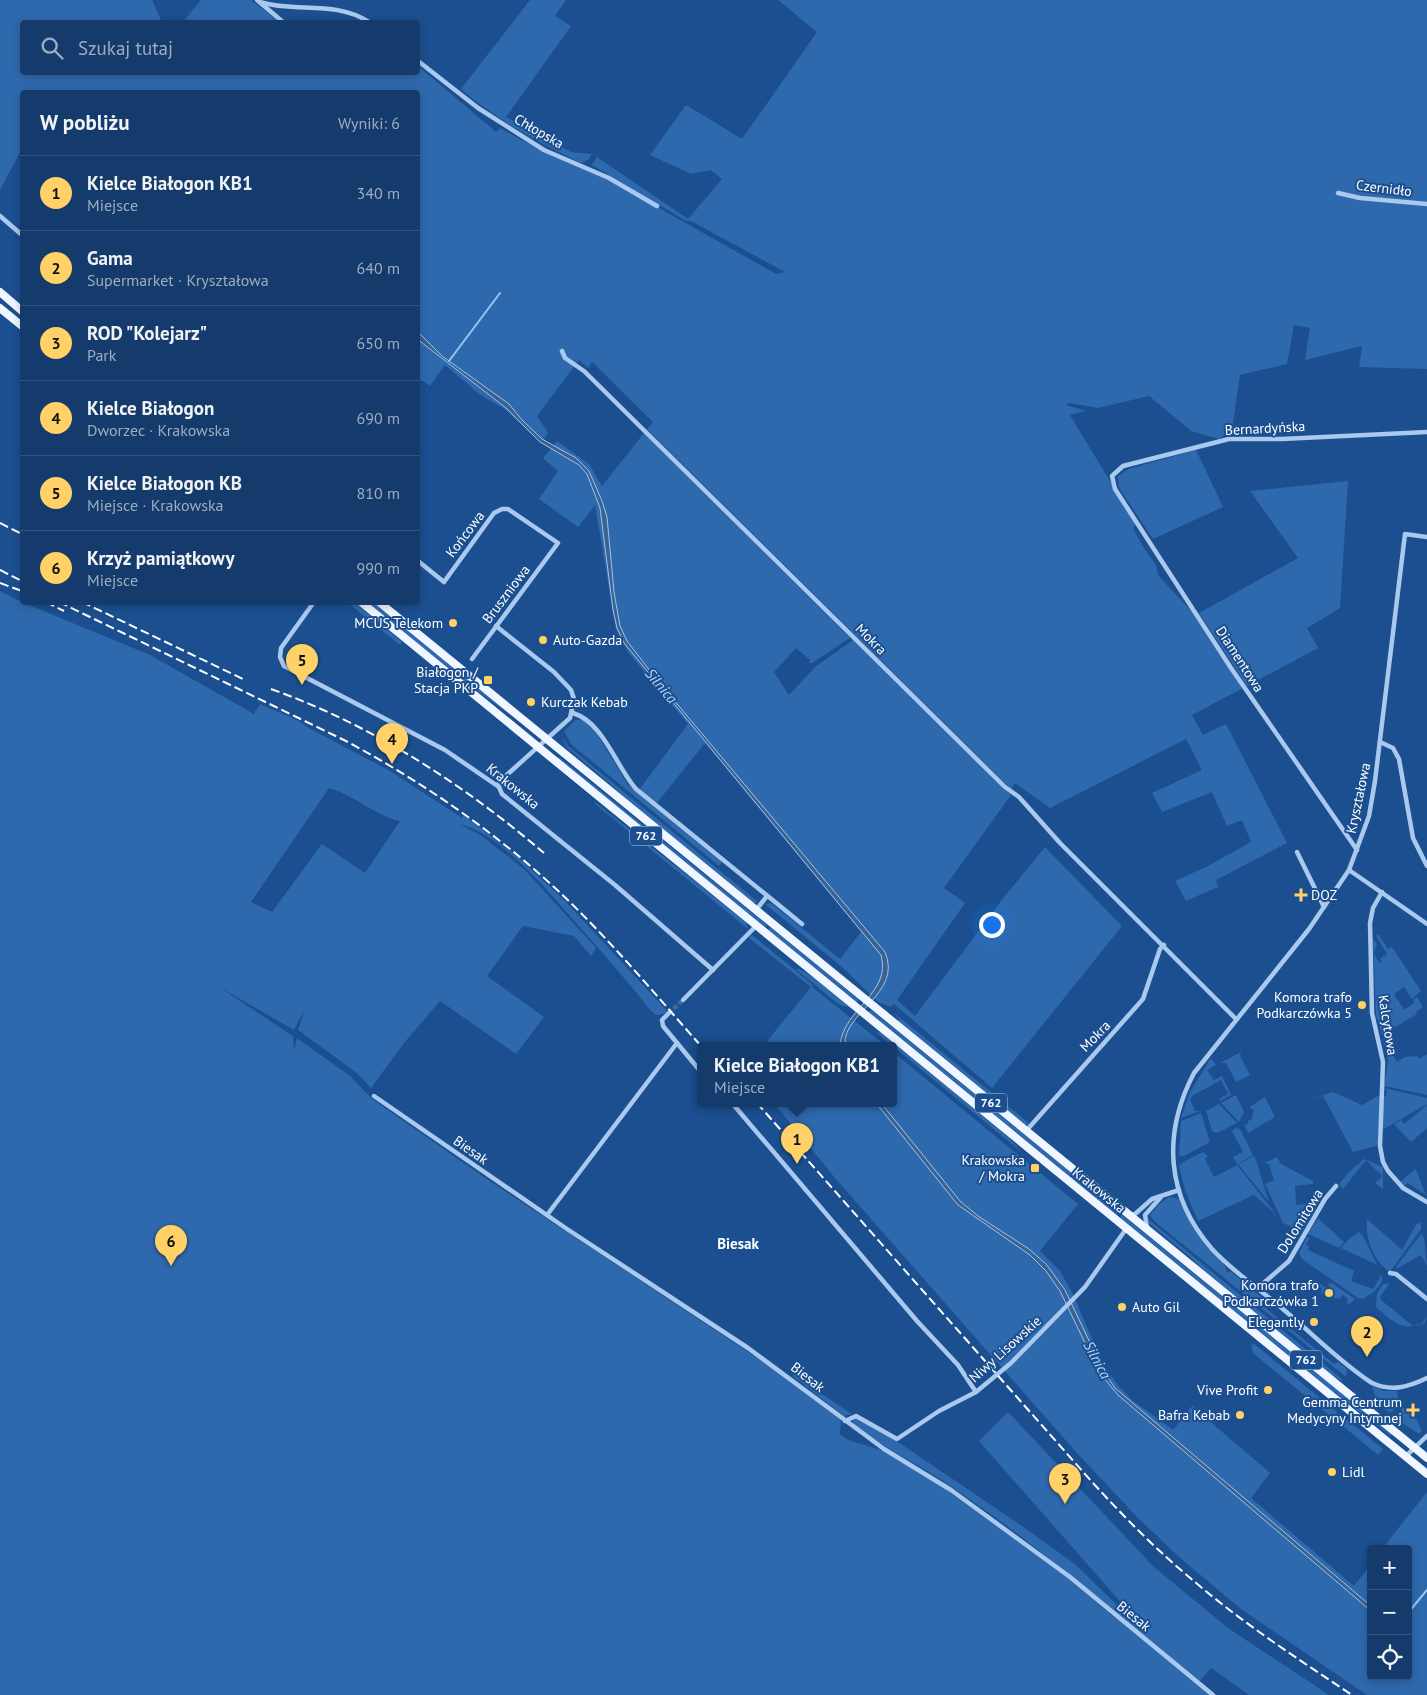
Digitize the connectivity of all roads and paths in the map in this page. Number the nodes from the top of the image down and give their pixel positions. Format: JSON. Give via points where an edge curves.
{"nodes":[{"id":1,"x":258,"y":1,"type":"edge"},
{"id":2,"x":280,"y":20,"type":"edge"},
{"id":3,"x":366,"y":20,"type":"edge"},
{"id":4,"x":420,"y":63,"type":"edge"},
{"id":5,"x":1338,"y":193,"type":"dead end"},
{"id":6,"x":1427,"y":204,"type":"edge"},
{"id":7,"x":657,"y":206,"type":"dead end"},
{"id":8,"x":0,"y":216,"type":"edge"},
{"id":9,"x":20,"y":234,"type":"edge"},
{"id":10,"x":0,"y":292,"type":"edge"},
{"id":11,"x":0,"y":308,"type":"edge"},
{"id":12,"x":20,"y":309,"type":"edge"},
{"id":13,"x":20,"y":324,"type":"edge"},
{"id":14,"x":562,"y":352,"type":"dead end"},
{"id":15,"x":1427,"y":432,"type":"edge"},
{"id":16,"x":1112,"y":476,"type":"joint"},
{"id":17,"x":1427,"y":537,"type":"edge"},
{"id":18,"x":558,"y":544,"type":"joint"},
{"id":19,"x":420,"y":563,"type":"edge"},
{"id":20,"x":312,"y":605,"type":"edge"},
{"id":21,"x":365,"y":605,"type":"edge"},
{"id":22,"x":383,"y":605,"type":"edge"},
{"id":23,"x":496,"y":626,"type":"junction"},
{"id":24,"x":472,"y":659,"type":"dead end"},
{"id":25,"x":573,"y":713,"type":"junction"},
{"id":26,"x":548,"y":740,"type":"junction"},
{"id":27,"x":1380,"y":742,"type":"junction"},
{"id":28,"x":539,"y":748,"type":"junction"},
{"id":29,"x":498,"y":787,"type":"junction"},
{"id":30,"x":1357,"y":850,"type":"junction"},
{"id":31,"x":1297,"y":852,"type":"dead end"},
{"id":32,"x":1427,"y":866,"type":"edge"},
{"id":33,"x":1349,"y":870,"type":"junction"},
{"id":34,"x":1382,"y":892,"type":"junction"},
{"id":35,"x":767,"y":896,"type":"junction"},
{"id":36,"x":1324,"y":907,"type":"junction"},
{"id":37,"x":756,"y":910,"type":"junction"},
{"id":38,"x":802,"y":924,"type":"dead end"},
{"id":39,"x":1427,"y":924,"type":"edge"},
{"id":40,"x":756,"y":926,"type":"junction"},
{"id":41,"x":1164,"y":945,"type":"junction"},
{"id":42,"x":712,"y":970,"type":"junction"},
{"id":43,"x":683,"y":1000,"type":"tunnel mouth"},
{"id":44,"x":669,"y":1012,"type":"dead end"},
{"id":45,"x":1236,"y":1019,"type":"junction"},
{"id":46,"x":677,"y":1043,"type":"junction"},
{"id":47,"x":697,"y":1067,"type":"edge"},
{"id":48,"x":374,"y":1096,"type":"dead end"},
{"id":49,"x":735,"y":1107,"type":"edge"},
{"id":50,"x":1026,"y":1131,"type":"junction"},
{"id":51,"x":1336,"y":1186,"type":"dead end"},
{"id":52,"x":1179,"y":1190,"type":"junction"},
{"id":53,"x":1162,"y":1196,"type":"junction"},
{"id":54,"x":1427,"y":1202,"type":"edge"},
{"id":55,"x":1128,"y":1214,"type":"junction"},
{"id":56,"x":547,"y":1215,"type":"junction"},
{"id":57,"x":1126,"y":1229,"type":"junction"},
{"id":58,"x":1150,"y":1233,"type":"junction"},
{"id":59,"x":1390,"y":1273,"type":"dead end"},
{"id":60,"x":1258,"y":1288,"type":"junction"},
{"id":61,"x":1427,"y":1299,"type":"edge"},
{"id":62,"x":1427,"y":1378,"type":"edge"},
{"id":63,"x":976,"y":1392,"type":"junction"},
{"id":64,"x":845,"y":1421,"type":"junction"},
{"id":65,"x":1427,"y":1436,"type":"edge"},
{"id":66,"x":1414,"y":1448,"type":"junction"},
{"id":67,"x":1405,"y":1456,"type":"junction"},
{"id":68,"x":1427,"y":1458,"type":"edge"},
{"id":69,"x":1427,"y":1474,"type":"edge"},
{"id":70,"x":1213,"y":1695,"type":"edge"}],
"edges":[{"from":1,"to":2,"type":"street"},
{"from":1,"to":3,"type":"street","via":[[275,7],[332,6]]},
{"from":4,"to":7,"type":"street","name":"Chłopska","via":[[478,108],[544,150],[609,178]]},
{"from":5,"to":6,"type":"street","name":"Czernidło"},
{"from":8,"to":9,"type":"street"},
{"from":10,"to":12,"type":"main road"},
{"from":11,"to":13,"type":"main road"},
{"from":14,"to":41,"type":"street","name":"Mokra","via":[[1005,787],[1020,797],[1060,842]]},
{"from":15,"to":16,"type":"street","name":"Bernardyńska","via":[[1229,439],[1123,466]]},
{"from":16,"to":30,"type":"street","name":"Diamentowa","via":[[1115,489],[1231,668]]},
{"from":17,"to":27,"type":"street","name":"Kryształowa","via":[[1405,534]]},
{"from":18,"to":19,"type":"street","name":"Końcowa","via":[[508,509],[502,509],[494,513],[444,582]]},
{"from":18,"to":23,"type":"street","name":"Bruszniowa"},
{"from":20,"to":29,"type":"street","name":"Krakowska","via":[[282,648],[280,657],[284,666],[445,750]]},
{"from":21,"to":28,"type":"main road","name":"Krakowska","number":"762"},
{"from":22,"to":26,"type":"main road","name":"Krakowska","number":"762"},
{"from":23,"to":24,"type":"street","name":"Bruszniowa"},
{"from":23,"to":25,"type":"street","via":[[554,672],[571,690]]},
{"from":25,"to":26,"type":"street"},
{"from":25,"to":35,"type":"street","via":[[584,716],[596,728],[636,789]]},
{"from":26,"to":28,"type":"street"},
{"from":26,"to":37,"type":"main road","name":"Krakowska","number":"762"},
{"from":27,"to":30,"type":"street","name":"Kryształowa","via":[[1369,816]]},
{"from":27,"to":32,"type":"street","via":[[1393,748],[1399,759],[1413,838]]},
{"from":28,"to":29,"type":"street","via":[[499,782]]},
{"from":28,"to":40,"type":"main road","name":"Krakowska","number":"762"},
{"from":29,"to":42,"type":"street","name":"Krakowska","via":[[502,794]]},
{"from":30,"to":33,"type":"street","name":"Kryształowa"},
{"from":31,"to":36,"type":"street"},
{"from":33,"to":34,"type":"street"},
{"from":33,"to":36,"type":"street","name":"Kryształowa"},
{"from":34,"to":39,"type":"street"},
{"from":34,"to":54,"type":"street","name":"Kalcytowa","via":[[1373,908],[1370,923],[1372,1013],[1383,1062],[1380,1146],[1388,1171],[1403,1188]]},
{"from":35,"to":37,"type":"street"},
{"from":35,"to":38,"type":"street"},
{"from":36,"to":45,"type":"street","name":"Kryształowa"},
{"from":37,"to":50,"type":"main road","name":"Krakowska","number":"762"},
{"from":40,"to":42,"type":"street"},
{"from":40,"to":57,"type":"main road","name":"Krakowska","number":"762"},
{"from":41,"to":45,"type":"street","name":"Mokra"},
{"from":41,"to":50,"type":"street","name":"Mokra","via":[[1143,999]]},
{"from":42,"to":43,"type":"street"},
{"from":44,"to":46,"type":"street","via":[[662,1024]]},
{"from":45,"to":52,"type":"street","name":"Kryształowa","via":[[1194,1073],[1182,1094],[1172,1145]]},
{"from":46,"to":47,"type":"street"},
{"from":46,"to":56,"type":"street"},
{"from":48,"to":56,"type":"street","name":"Biesak"},
{"from":49,"to":63,"type":"street","via":[[958,1365]]},
{"from":50,"to":55,"type":"main road","name":"Krakowska","number":"762"},
{"from":51,"to":60,"type":"street","name":"Dolomitowa","via":[[1289,1261]]},
{"from":52,"to":53,"type":"street"},
{"from":52,"to":60,"type":"street","name":"Kryształowa","via":[[1189,1216],[1206,1242]]},
{"from":53,"to":55,"type":"street","via":[[1152,1199],[1135,1214]]},
{"from":53,"to":58,"type":"street","via":[[1145,1215]]},
{"from":55,"to":58,"type":"main road","name":"Krakowska","number":"762"},
{"from":56,"to":64,"type":"street","name":"Biesak","via":[[732,1336]]},
{"from":57,"to":63,"type":"street","name":"Niwy Lisowskie","via":[[1072,1301],[1011,1363]]},
{"from":57,"to":67,"type":"main road","name":"Krakowska","number":"762"},
{"from":58,"to":66,"type":"main road","name":"Krakowska","number":"762"},
{"from":59,"to":61,"type":"street","via":[[1396,1274]]},
{"from":60,"to":62,"type":"street","name":"Kryształowa","via":[[1372,1383],[1399,1389]]},
{"from":63,"to":64,"type":"street","name":"Niwy Lisowskie","via":[[939,1411],[897,1440],[856,1416]]},
{"from":64,"to":70,"type":"street","name":"Biesak","via":[[951,1490],[1070,1576]]},
{"from":65,"to":66,"type":"street"},
{"from":66,"to":67,"type":"street"},
{"from":66,"to":68,"type":"main road","name":"Krakowska","number":"762"},
{"from":67,"to":69,"type":"main road","name":"Krakowska","number":"762"}]}
